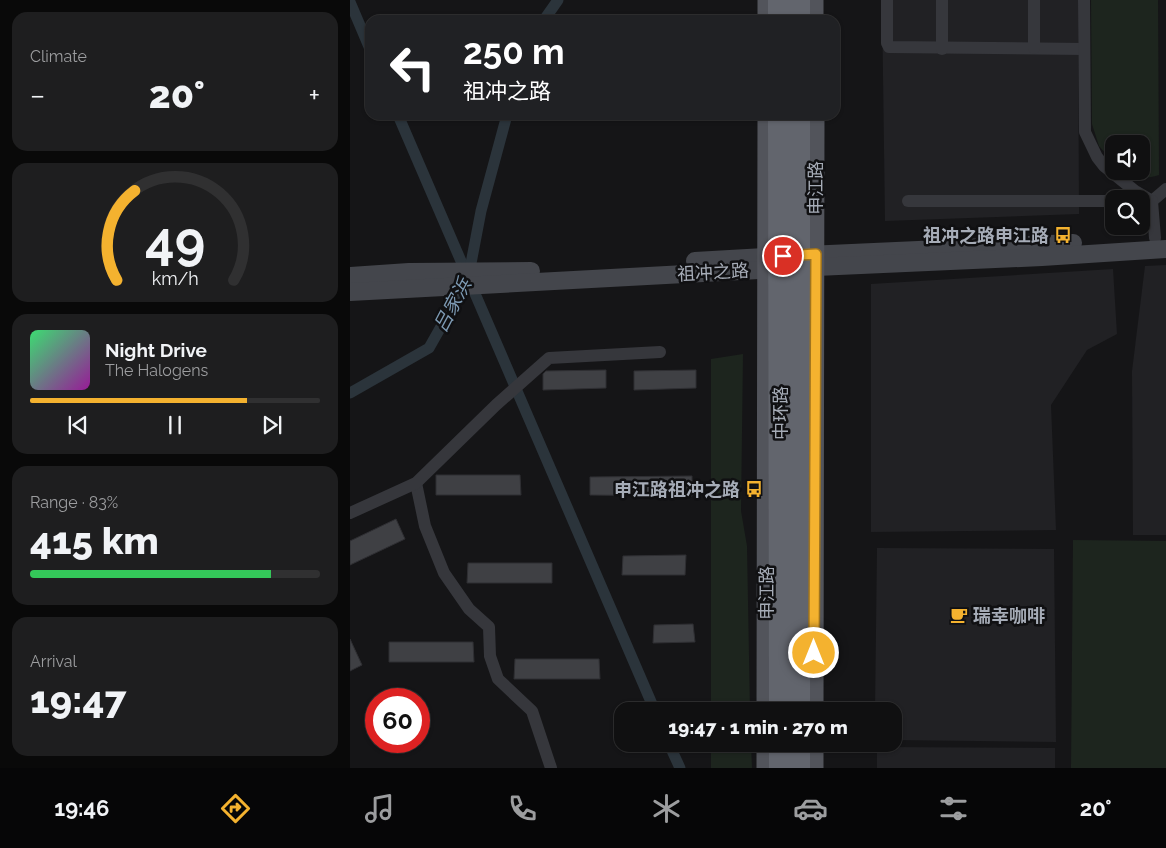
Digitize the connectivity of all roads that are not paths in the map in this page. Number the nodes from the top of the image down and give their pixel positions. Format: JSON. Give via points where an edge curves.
{"nodes":[{"id":1,"x":767,"y":0,"type":"edge"},
{"id":2,"x":779,"y":0,"type":"edge"},
{"id":3,"x":799,"y":0,"type":"edge"},
{"id":4,"x":814,"y":0,"type":"edge"},
{"id":5,"x":887,"y":0,"type":"edge"},
{"id":6,"x":942,"y":0,"type":"edge"},
{"id":7,"x":1034,"y":0,"type":"edge"},
{"id":8,"x":1084,"y":0,"type":"edge"},
{"id":9,"x":767,"y":15,"type":"edge"},
{"id":10,"x":779,"y":15,"type":"edge"},
{"id":11,"x":799,"y":15,"type":"edge"},
{"id":12,"x":814,"y":15,"type":"edge"},
{"id":13,"x":942,"y":48,"type":"junction"},
{"id":14,"x":1034,"y":48,"type":"junction"},
{"id":15,"x":1084,"y":49,"type":"junction"},
{"id":16,"x":767,"y":120,"type":"edge"},
{"id":17,"x":779,"y":120,"type":"edge"},
{"id":18,"x":799,"y":120,"type":"edge"},
{"id":19,"x":815,"y":120,"type":"edge"},
{"id":20,"x":1134,"y":190,"type":"edge"},
{"id":21,"x":1166,"y":190,"type":"edge"},
{"id":22,"x":1150,"y":199,"type":"edge"},
{"id":23,"x":908,"y":201,"type":"dead end"},
{"id":24,"x":1105,"y":201,"type":"edge"},
{"id":25,"x":1150,"y":211,"type":"edge"},
{"id":26,"x":1162,"y":241,"type":"edge"},
{"id":27,"x":816,"y":261,"type":"junction"},
{"id":28,"x":767,"y":263,"type":"junction"},
{"id":29,"x":350,"y":276,"type":"edge"},
{"id":30,"x":408,"y":280,"type":"junction"},
{"id":31,"x":350,"y":292,"type":"edge"},
{"id":32,"x":660,"y":352,"type":"dead end"},
{"id":33,"x":416,"y":483,"type":"junction"},
{"id":34,"x":350,"y":513,"type":"edge"},
{"id":35,"x":766,"y":702,"type":"edge"},
{"id":36,"x":780,"y":702,"type":"edge"},
{"id":37,"x":799,"y":702,"type":"edge"},
{"id":38,"x":814,"y":702,"type":"edge"},
{"id":39,"x":766,"y":752,"type":"edge"},
{"id":40,"x":780,"y":752,"type":"edge"},
{"id":41,"x":799,"y":752,"type":"edge"},
{"id":42,"x":814,"y":752,"type":"edge"},
{"id":43,"x":550,"y":768,"type":"edge"},
{"id":44,"x":766,"y":768,"type":"edge"},
{"id":45,"x":780,"y":768,"type":"edge"},
{"id":46,"x":799,"y":768,"type":"edge"},
{"id":47,"x":814,"y":768,"type":"edge"}],
"edges":[{"from":1,"to":9,"type":"main road"},
{"from":2,"to":10,"type":"highway"},
{"from":3,"to":11,"type":"highway"},
{"from":4,"to":12,"type":"main road"},
{"from":5,"to":13,"type":"street","via":[[888,47]]},
{"from":6,"to":13,"type":"street"},
{"from":7,"to":14,"type":"street"},
{"from":8,"to":15,"type":"street"},
{"from":13,"to":14,"type":"street"},
{"from":14,"to":15,"type":"street"},
{"from":15,"to":20,"type":"street","via":[[1085,132],[1104,166]]},
{"from":16,"to":28,"type":"main road","name":"申江路"},
{"from":17,"to":36,"type":"highway","name":"中环路"},
{"from":18,"to":37,"type":"highway","name":"中环路"},
{"from":19,"to":27,"type":"main road","name":"申江路"},
{"from":21,"to":22,"type":"street"},
{"from":23,"to":24,"type":"street"},
{"from":25,"to":26,"type":"street"},
{"from":26,"to":27,"type":"main road","name":"祖冲之路","via":[[1042,257]]},
{"from":27,"to":28,"type":"main road","name":"祖冲之路"},
{"from":27,"to":38,"type":"main road","name":"申江路"},
{"from":28,"to":30,"type":"main road","name":"祖冲之路"},
{"from":28,"to":35,"type":"main road","name":"申江路"},
{"from":29,"to":30,"type":"main road","name":"祖冲之路"},
{"from":30,"to":31,"type":"main road","name":"祖冲之路"},
{"from":32,"to":33,"type":"street","via":[[549,358]]},
{"from":33,"to":34,"type":"street"},
{"from":33,"to":43,"type":"street","via":[[425,526],[444,573],[469,609],[489,627],[490,656],[498,679],[532,711]]},
{"from":39,"to":44,"type":"main road"},
{"from":40,"to":45,"type":"highway"},
{"from":41,"to":46,"type":"highway"},
{"from":42,"to":47,"type":"main road"}]}
